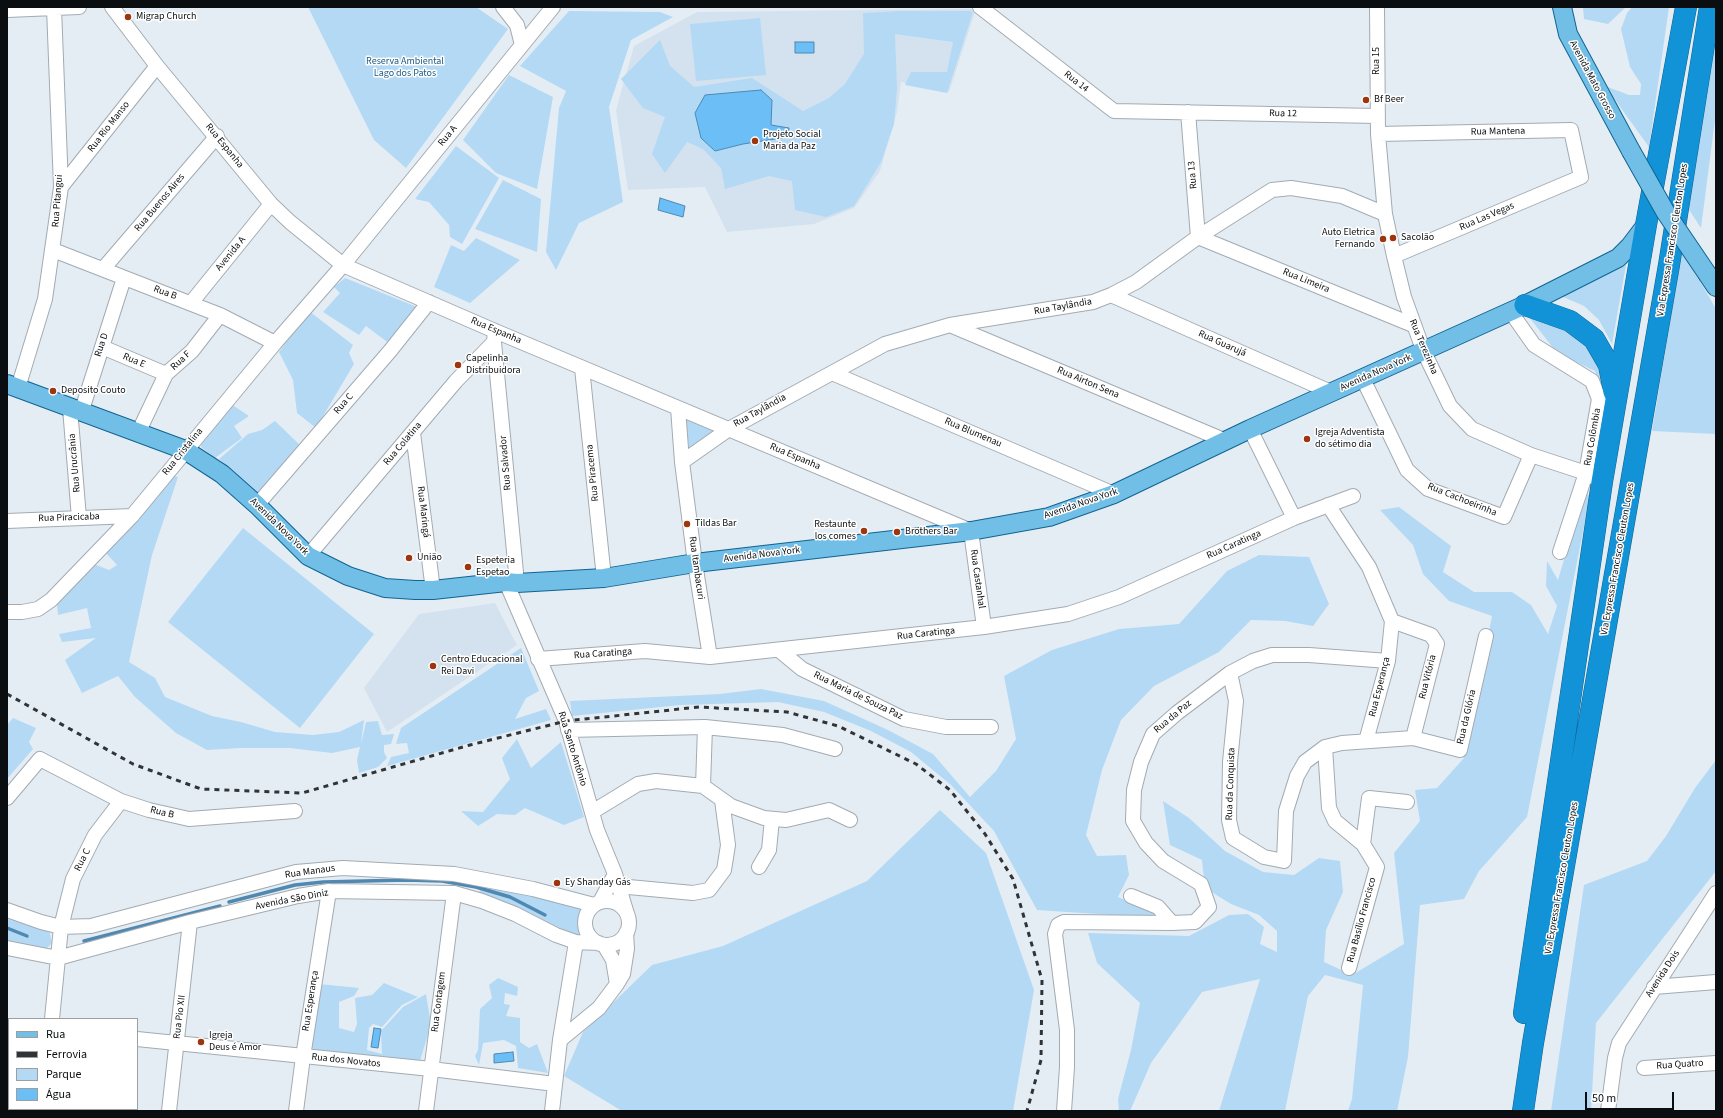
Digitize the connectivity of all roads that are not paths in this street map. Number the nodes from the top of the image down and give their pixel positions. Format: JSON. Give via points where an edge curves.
{"nodes":[{"id":1,"x":79,"y":7,"type":"edge"},
{"id":2,"x":112,"y":7,"type":"edge"},
{"id":3,"x":503,"y":7,"type":"edge"},
{"id":4,"x":553,"y":7,"type":"edge"},
{"id":5,"x":980,"y":7,"type":"edge"},
{"id":6,"x":1377,"y":7,"type":"edge"},
{"id":7,"x":1562,"y":7,"type":"edge"},
{"id":8,"x":1686,"y":7,"type":"edge"},
{"id":9,"x":1710,"y":7,"type":"edge"},
{"id":10,"x":54,"y":8,"type":"junction"},
{"id":11,"x":7,"y":10,"type":"edge"},
{"id":12,"x":522,"y":45,"type":"junction"},
{"id":13,"x":157,"y":66,"type":"junction"},
{"id":14,"x":1188,"y":112,"type":"junction"},
{"id":15,"x":1378,"y":116,"type":"junction"},
{"id":16,"x":1378,"y":134,"type":"junction"},
{"id":17,"x":217,"y":136,"type":"junction"},
{"id":18,"x":1581,"y":177,"type":"joint"},
{"id":19,"x":61,"y":187,"type":"junction"},
{"id":20,"x":271,"y":204,"type":"junction"},
{"id":21,"x":1385,"y":214,"type":"junction"},
{"id":22,"x":1646,"y":225,"type":"junction"},
{"id":23,"x":1198,"y":237,"type":"junction"},
{"id":24,"x":53,"y":250,"type":"junction"},
{"id":25,"x":1394,"y":256,"type":"junction"},
{"id":26,"x":343,"y":265,"type":"junction"},
{"id":27,"x":103,"y":269,"type":"junction"},
{"id":28,"x":124,"y":278,"type":"junction"},
{"id":29,"x":1712,"y":281,"type":"edge"},
{"id":30,"x":1111,"y":295,"type":"junction"},
{"id":31,"x":429,"y":302,"type":"junction"},
{"id":32,"x":191,"y":303,"type":"junction"},
{"id":33,"x":1518,"y":308,"type":"junction"},
{"id":34,"x":220,"y":315,"type":"junction"},
{"id":35,"x":950,"y":325,"type":"junction"},
{"id":36,"x":1413,"y":325,"type":"junction"},
{"id":37,"x":495,"y":337,"type":"junction"},
{"id":38,"x":275,"y":343,"type":"junction"},
{"id":39,"x":102,"y":347,"type":"junction"},
{"id":40,"x":1424,"y":352,"type":"junction"},
{"id":41,"x":582,"y":368,"type":"junction"},
{"id":42,"x":832,"y":373,"type":"junction"},
{"id":43,"x":166,"y":374,"type":"junction"},
{"id":44,"x":1363,"y":380,"type":"junction"},
{"id":45,"x":13,"y":386,"type":"edge"},
{"id":46,"x":1333,"y":393,"type":"junction"},
{"id":47,"x":1617,"y":403,"type":"junction"},
{"id":48,"x":678,"y":408,"type":"junction"},
{"id":49,"x":76,"y":411,"type":"junction"},
{"id":50,"x":729,"y":429,"type":"junction"},
{"id":51,"x":1250,"y":429,"type":"junction"},
{"id":52,"x":138,"y":433,"type":"junction"},
{"id":53,"x":413,"y":433,"type":"junction"},
{"id":54,"x":1226,"y":441,"type":"junction"},
{"id":55,"x":185,"y":450,"type":"junction"},
{"id":56,"x":1531,"y":455,"type":"junction"},
{"id":57,"x":682,"y":462,"type":"junction"},
{"id":58,"x":1594,"y":478,"type":"junction"},
{"id":59,"x":1114,"y":494,"type":"junction"},
{"id":60,"x":1353,"y":496,"type":"dead end"},
{"id":61,"x":257,"y":505,"type":"junction"},
{"id":62,"x":1328,"y":505,"type":"junction"},
{"id":63,"x":132,"y":516,"type":"junction"},
{"id":64,"x":79,"y":518,"type":"junction"},
{"id":65,"x":1294,"y":518,"type":"junction"},
{"id":66,"x":7,"y":521,"type":"edge"},
{"id":67,"x":971,"y":531,"type":"junction"},
{"id":68,"x":1560,"y":552,"type":"dead end"},
{"id":69,"x":308,"y":556,"type":"junction"},
{"id":70,"x":695,"y":563,"type":"junction"},
{"id":71,"x":604,"y":578,"type":"junction"},
{"id":72,"x":511,"y":583,"type":"junction"},
{"id":73,"x":433,"y":590,"type":"junction"},
{"id":74,"x":7,"y":612,"type":"edge"},
{"id":75,"x":1392,"y":621,"type":"junction"},
{"id":76,"x":984,"y":628,"type":"junction"},
{"id":77,"x":1486,"y":636,"type":"dead end"},
{"id":78,"x":779,"y":650,"type":"junction"},
{"id":79,"x":710,"y":656,"type":"junction"},
{"id":80,"x":538,"y":659,"type":"junction"},
{"id":81,"x":1388,"y":661,"type":"junction"},
{"id":82,"x":1230,"y":673,"type":"junction"},
{"id":83,"x":705,"y":727,"type":"junction"},
{"id":84,"x":991,"y":727,"type":"dead end"},
{"id":85,"x":568,"y":730,"type":"junction"},
{"id":86,"x":1413,"y":738,"type":"junction"},
{"id":87,"x":1366,"y":742,"type":"junction"},
{"id":88,"x":1325,"y":747,"type":"junction"},
{"id":89,"x":835,"y":749,"type":"dead end"},
{"id":90,"x":703,"y":786,"type":"junction"},
{"id":91,"x":7,"y":798,"type":"edge"},
{"id":92,"x":722,"y":800,"type":"junction"},
{"id":93,"x":121,"y":801,"type":"junction"},
{"id":94,"x":1407,"y":802,"type":"dead end"},
{"id":95,"x":295,"y":811,"type":"dead end"},
{"id":96,"x":592,"y":812,"type":"junction"},
{"id":97,"x":772,"y":819,"type":"junction"},
{"id":98,"x":850,"y":820,"type":"dead end"},
{"id":99,"x":1363,"y":844,"type":"junction"},
{"id":100,"x":759,"y":867,"type":"dead end"},
{"id":101,"x":617,"y":880,"type":"junction"},
{"id":102,"x":329,"y":891,"type":"junction"},
{"id":103,"x":454,"y":893,"type":"junction"},
{"id":104,"x":1716,"y":893,"type":"edge"},
{"id":105,"x":1131,"y":896,"type":"dead end"},
{"id":106,"x":597,"y":904,"type":"junction"},
{"id":107,"x":7,"y":910,"type":"edge"},
{"id":108,"x":627,"y":914,"type":"junction"},
{"id":109,"x":190,"y":922,"type":"junction"},
{"id":110,"x":1172,"y":923,"type":"junction"},
{"id":111,"x":61,"y":927,"type":"junction"},
{"id":112,"x":626,"y":933,"type":"junction"},
{"id":113,"x":576,"y":942,"type":"junction"},
{"id":114,"x":602,"y":944,"type":"junction"},
{"id":115,"x":7,"y":948,"type":"edge"},
{"id":116,"x":58,"y":958,"type":"junction"},
{"id":117,"x":1349,"y":968,"type":"dead end"},
{"id":118,"x":1716,"y":982,"type":"edge"},
{"id":119,"x":617,"y":984,"type":"junction"},
{"id":120,"x":1654,"y":987,"type":"junction"},
{"id":121,"x":52,"y":1018,"type":"edge"},
{"id":122,"x":138,"y":1040,"type":"edge"},
{"id":123,"x":560,"y":1040,"type":"junction"},
{"id":124,"x":176,"y":1044,"type":"junction"},
{"id":125,"x":302,"y":1057,"type":"junction"},
{"id":126,"x":1716,"y":1063,"type":"edge"},
{"id":127,"x":1644,"y":1068,"type":"dead end"},
{"id":128,"x":431,"y":1069,"type":"junction"},
{"id":129,"x":555,"y":1084,"type":"junction"},
{"id":130,"x":168,"y":1111,"type":"edge"},
{"id":131,"x":296,"y":1111,"type":"edge"},
{"id":132,"x":426,"y":1111,"type":"edge"},
{"id":133,"x":552,"y":1111,"type":"edge"},
{"id":134,"x":1064,"y":1111,"type":"edge"},
{"id":135,"x":1510,"y":1111,"type":"edge"},
{"id":136,"x":1523,"y":1111,"type":"edge"},
{"id":137,"x":1608,"y":1111,"type":"edge"}],
"edges":[{"from":1,"to":10,"type":"street"},
{"from":2,"to":13,"type":"street","name":"Rua Espanha"},
{"from":3,"to":12,"type":"street","via":[[517,25]]},
{"from":4,"to":12,"type":"street","name":"Rua A"},
{"from":5,"to":14,"type":"street","name":"Rua 14","via":[[1114,111]]},
{"from":6,"to":15,"type":"street","name":"Rua 15"},
{"from":7,"to":29,"type":"main road","name":"Avenida Mato Grosso","bridge":true,"via":[[1568,34],[1631,151],[1666,213]]},
{"from":8,"to":22,"type":"highway","name":"Via Expressa Francisco Cleuton Lopes"},
{"from":9,"to":136,"type":"highway","name":"Via Expressa Francisco Cleuton Lopes","via":[[1669,265]]},
{"from":10,"to":11,"type":"street"},
{"from":10,"to":19,"type":"street","name":"Rua Pitangui"},
{"from":12,"to":26,"type":"street","name":"Rua A"},
{"from":13,"to":17,"type":"street","name":"Rua Espanha"},
{"from":13,"to":19,"type":"street","name":"Rua Rio Manso"},
{"from":14,"to":15,"type":"street","name":"Rua 12"},
{"from":14,"to":23,"type":"street","name":"Rua 13"},
{"from":15,"to":16,"type":"street","name":"Rua Terezinha"},
{"from":16,"to":18,"type":"street","name":"Rua Mantena","via":[[1571,130]]},
{"from":16,"to":21,"type":"street","name":"Rua Terezinha"},
{"from":17,"to":20,"type":"street","name":"Rua Espanha"},
{"from":17,"to":27,"type":"street","name":"Rua Buenos Aires"},
{"from":18,"to":25,"type":"street","name":"Rua Las Vegas"},
{"from":19,"to":24,"type":"street","name":"Rua Pitangui"},
{"from":20,"to":26,"type":"street","name":"Rua Espanha"},
{"from":20,"to":32,"type":"street","name":"Avenida A"},
{"from":21,"to":23,"type":"street","name":"Rua Taylândia","via":[[1342,196],[1291,188],[1272,190]]},
{"from":21,"to":25,"type":"street","name":"Rua Terezinha"},
{"from":22,"to":33,"type":"main road","name":"Avenida Nova York","via":[[1618,258]]},
{"from":22,"to":47,"type":"highway","name":"Via Expressa Francisco Cleuton Lopes"},
{"from":23,"to":30,"type":"street","name":"Rua Taylândia","via":[[1136,282]]},
{"from":23,"to":36,"type":"street","name":"Rua Limeira"},
{"from":24,"to":27,"type":"street","name":"Rua B"},
{"from":24,"to":45,"type":"street","name":"Rua Pitangui","via":[[45,299]]},
{"from":25,"to":36,"type":"street","name":"Rua Terezinha"},
{"from":26,"to":31,"type":"street","name":"Rua Espanha"},
{"from":26,"to":38,"type":"street","name":"Rua Cristalina"},
{"from":27,"to":28,"type":"street","name":"Rua B"},
{"from":28,"to":32,"type":"street","name":"Rua B"},
{"from":28,"to":39,"type":"street","name":"Rua D"},
{"from":30,"to":35,"type":"street","name":"Rua Taylândia","via":[[1093,302]]},
{"from":30,"to":46,"type":"street","name":"Rua Guarujá"},
{"from":31,"to":37,"type":"street","name":"Rua Espanha"},
{"from":31,"to":61,"type":"street","name":"Rua C"},
{"from":32,"to":34,"type":"street","name":"Rua B"},
{"from":33,"to":40,"type":"main road","name":"Avenida Nova York"},
{"from":33,"to":47,"type":"highway","via":[[1570,321],[1594,339],[1609,365]]},
{"from":33,"to":58,"type":"street","name":"Rua Colômbia","via":[[1534,345],[1592,381],[1599,399]]},
{"from":34,"to":38,"type":"street","name":"Rua B"},
{"from":34,"to":43,"type":"street","name":"Rua F","via":[[192,350]]},
{"from":35,"to":42,"type":"street","name":"Rua Taylândia","via":[[885,344]]},
{"from":35,"to":54,"type":"street","name":"Rua Airton Sena"},
{"from":36,"to":40,"type":"street","name":"Rua Terezinha"},
{"from":37,"to":41,"type":"street","name":"Rua Espanha"},
{"from":37,"to":53,"type":"street","name":"Rua Colatina"},
{"from":37,"to":72,"type":"street","name":"Rua Salvador"},
{"from":38,"to":55,"type":"street","name":"Rua Cristalina"},
{"from":39,"to":43,"type":"street","name":"Rua E"},
{"from":39,"to":49,"type":"street","name":"Rua D"},
{"from":40,"to":44,"type":"main road","name":"Avenida Nova York"},
{"from":40,"to":56,"type":"street","name":"Rua Terezinha","via":[[1450,406],[1472,429]]},
{"from":41,"to":48,"type":"street","name":"Rua Espanha"},
{"from":41,"to":71,"type":"street","name":"Rua Piracema"},
{"from":42,"to":50,"type":"street","name":"Rua Taylândia"},
{"from":42,"to":59,"type":"street","name":"Rua Blumenau"},
{"from":43,"to":52,"type":"street","name":"Rua F"},
{"from":44,"to":46,"type":"main road","name":"Avenida Nova York"},
{"from":44,"to":56,"type":"street","name":"Rua Cachoeirinha","via":[[1407,470],[1428,489],[1504,517]]},
{"from":45,"to":49,"type":"main road","name":"Avenida Nova York"},
{"from":46,"to":51,"type":"main road","name":"Avenida Nova York"},
{"from":47,"to":58,"type":"highway","name":"Via Expressa Francisco Cleuton Lopes"},
{"from":48,"to":50,"type":"street","name":"Rua Espanha"},
{"from":48,"to":57,"type":"street","name":"Rua Itambacuri"},
{"from":49,"to":52,"type":"main road","name":"Avenida Nova York"},
{"from":49,"to":64,"type":"street","name":"Rua Urucrânia"},
{"from":50,"to":57,"type":"street","name":"Rua Taylândia"},
{"from":50,"to":67,"type":"street","name":"Rua Espanha"},
{"from":51,"to":54,"type":"main road","name":"Avenida Nova York"},
{"from":51,"to":65,"type":"street"},
{"from":52,"to":55,"type":"main road","name":"Avenida Nova York"},
{"from":53,"to":69,"type":"street","name":"Rua Colatina"},
{"from":53,"to":73,"type":"street","name":"Rua Maringá"},
{"from":54,"to":59,"type":"main road","name":"Avenida Nova York"},
{"from":55,"to":61,"type":"main road","name":"Avenida Nova York","via":[[222,474]]},
{"from":55,"to":63,"type":"street","name":"Rua Cristalina"},
{"from":56,"to":58,"type":"street","name":"Rua Terezinha"},
{"from":57,"to":70,"type":"street","name":"Rua Itambacuri"},
{"from":58,"to":68,"type":"street","name":"Rua Colômbia"},
{"from":58,"to":135,"type":"highway","name":"Via Expressa Francisco Cleuton Lopes"},
{"from":59,"to":67,"type":"main road","name":"Avenida Nova York","via":[[1049,517]]},
{"from":60,"to":62,"type":"street","name":"Rua Caratinga"},
{"from":61,"to":69,"type":"main road","name":"Avenida Nova York"},
{"from":62,"to":65,"type":"street","name":"Rua Caratinga"},
{"from":62,"to":75,"type":"street","name":"Rua Esperança","via":[[1369,567]]},
{"from":63,"to":64,"type":"street","name":"Rua Piracicaba"},
{"from":63,"to":74,"type":"street","name":"Rua Cristalina","via":[[51,600],[38,609]]},
{"from":64,"to":66,"type":"street","name":"Rua Piracicaba"},
{"from":65,"to":76,"type":"street","name":"Rua Caratinga","via":[[1120,597],[1068,614]]},
{"from":67,"to":70,"type":"main road","name":"Avenida Nova York"},
{"from":67,"to":76,"type":"street","name":"Rua Castanhal"},
{"from":69,"to":73,"type":"main road","name":"Avenida Nova York","via":[[348,576],[385,588]]},
{"from":70,"to":71,"type":"main road","name":"Avenida Nova York"},
{"from":70,"to":79,"type":"street","name":"Rua Itambacuri"},
{"from":71,"to":72,"type":"main road","name":"Avenida Nova York"},
{"from":72,"to":73,"type":"main road","name":"Avenida Nova York"},
{"from":72,"to":80,"type":"street","name":"Rua Santo Antônio"},
{"from":75,"to":81,"type":"street","name":"Rua Esperança"},
{"from":75,"to":86,"type":"street","name":"Rua Vitória","via":[[1430,635],[1437,644]]},
{"from":76,"to":78,"type":"street","name":"Rua Caratinga"},
{"from":77,"to":86,"type":"street","name":"Rua da Glória","via":[[1460,750]]},
{"from":78,"to":79,"type":"street","name":"Rua Caratinga"},
{"from":78,"to":84,"type":"street","name":"Rua Maria de Souza Paz","via":[[802,669],[904,719],[946,727]]},
{"from":79,"to":80,"type":"street","name":"Rua Caratinga","via":[[645,651]]},
{"from":80,"to":85,"type":"street","name":"Rua Santo Antônio"},
{"from":81,"to":82,"type":"street","name":"Rua da Paz","via":[[1272,655]]},
{"from":81,"to":87,"type":"street","name":"Rua Esperança"},
{"from":82,"to":88,"type":"street","name":"Rua da Conquista","via":[[1236,701],[1230,762],[1229,820],[1233,838],[1264,857],[1284,861],[1286,811],[1297,776],[1305,762]]},
{"from":82,"to":110,"type":"street","name":"Rua da Paz","via":[[1153,734],[1140,762],[1134,790],[1134,821],[1146,843],[1163,861],[1201,884],[1209,908],[1195,922]]},
{"from":83,"to":85,"type":"street"},
{"from":83,"to":89,"type":"street","via":[[783,735]]},
{"from":83,"to":90,"type":"street"},
{"from":85,"to":96,"type":"street","name":"Rua Santo Antônio"},
{"from":86,"to":87,"type":"street"},
{"from":87,"to":88,"type":"street"},
{"from":88,"to":99,"type":"street","name":"Rua Basílio Francisco","via":[[1329,808],[1335,821]]},
{"from":90,"to":92,"type":"street"},
{"from":90,"to":96,"type":"street","via":[[656,781],[638,784]]},
{"from":91,"to":93,"type":"street","name":"Rua B","via":[[40,759]]},
{"from":92,"to":97,"type":"street","via":[[731,806]]},
{"from":92,"to":101,"type":"street","via":[[728,845],[724,870],[709,890],[693,893]]},
{"from":93,"to":95,"type":"street","name":"Rua B","via":[[189,820]]},
{"from":93,"to":111,"type":"street","name":"Rua C","via":[[95,835],[73,879]]},
{"from":94,"to":99,"type":"street","via":[[1370,798]]},
{"from":96,"to":101,"type":"street","name":"Rua Santo Antônio"},
{"from":97,"to":98,"type":"street","via":[[786,820],[829,810]]},
{"from":97,"to":100,"type":"street","via":[[769,850]]},
{"from":99,"to":117,"type":"street","name":"Rua Basílio Francisco","via":[[1377,867]]},
{"from":101,"to":106,"type":"street"},
{"from":101,"to":108,"type":"street","name":"Rua Santo Antônio"},
{"from":102,"to":103,"type":"street","name":"Avenida São Diniz"},
{"from":102,"to":109,"type":"street","name":"Avenida São Diniz"},
{"from":102,"to":125,"type":"street","name":"Rua Esperança"},
{"from":103,"to":113,"type":"street","name":"Avenida São Diniz","via":[[515,914]]},
{"from":103,"to":128,"type":"street","name":"Rua Contagem"},
{"from":104,"to":120,"type":"street","name":"Avenida Dois"},
{"from":105,"to":110,"type":"street","via":[[1158,907]]},
{"from":106,"to":108,"type":"street","via":[[613,902]]},
{"from":106,"to":111,"type":"street","name":"Rua Manaus","via":[[454,874],[343,868],[296,872],[91,926]]},
{"from":106,"to":114,"type":"street","via":[[586,916],[585,922],[589,935]]},
{"from":107,"to":111,"type":"street","name":"Rua Manaus"},
{"from":108,"to":112,"type":"street"},
{"from":109,"to":116,"type":"street","name":"Avenida São Diniz"},
{"from":109,"to":124,"type":"street","name":"Rua Pio XII"},
{"from":110,"to":134,"type":"street","via":[[1064,922],[1058,925],[1055,934],[1067,1030]]},
{"from":111,"to":116,"type":"street","name":"Rua C"},
{"from":112,"to":114,"type":"street","via":[[615,943]]},
{"from":112,"to":119,"type":"street","via":[[627,949],[623,974]]},
{"from":113,"to":114,"type":"street","name":"Avenida São Diniz"},
{"from":113,"to":123,"type":"street"},
{"from":114,"to":119,"type":"street","via":[[613,960]]},
{"from":115,"to":116,"type":"street","name":"Avenida São Diniz"},
{"from":116,"to":121,"type":"street","name":"Rua C"},
{"from":118,"to":120,"type":"street"},
{"from":119,"to":123,"type":"street","via":[[599,1008]]},
{"from":120,"to":137,"type":"street","name":"Avenida Dois","via":[[1619,1043]]},
{"from":122,"to":124,"type":"street","name":"Rua dos Novatos"},
{"from":123,"to":129,"type":"street"},
{"from":124,"to":125,"type":"street","name":"Rua dos Novatos"},
{"from":124,"to":130,"type":"street","name":"Rua Pio XII"},
{"from":125,"to":128,"type":"street","name":"Rua dos Novatos"},
{"from":125,"to":131,"type":"street","name":"Rua Esperança"},
{"from":126,"to":127,"type":"street","name":"Rua Quatro"},
{"from":128,"to":129,"type":"street","name":"Rua dos Novatos"},
{"from":128,"to":132,"type":"street","name":"Rua Contagem"},
{"from":129,"to":133,"type":"street"}]}
